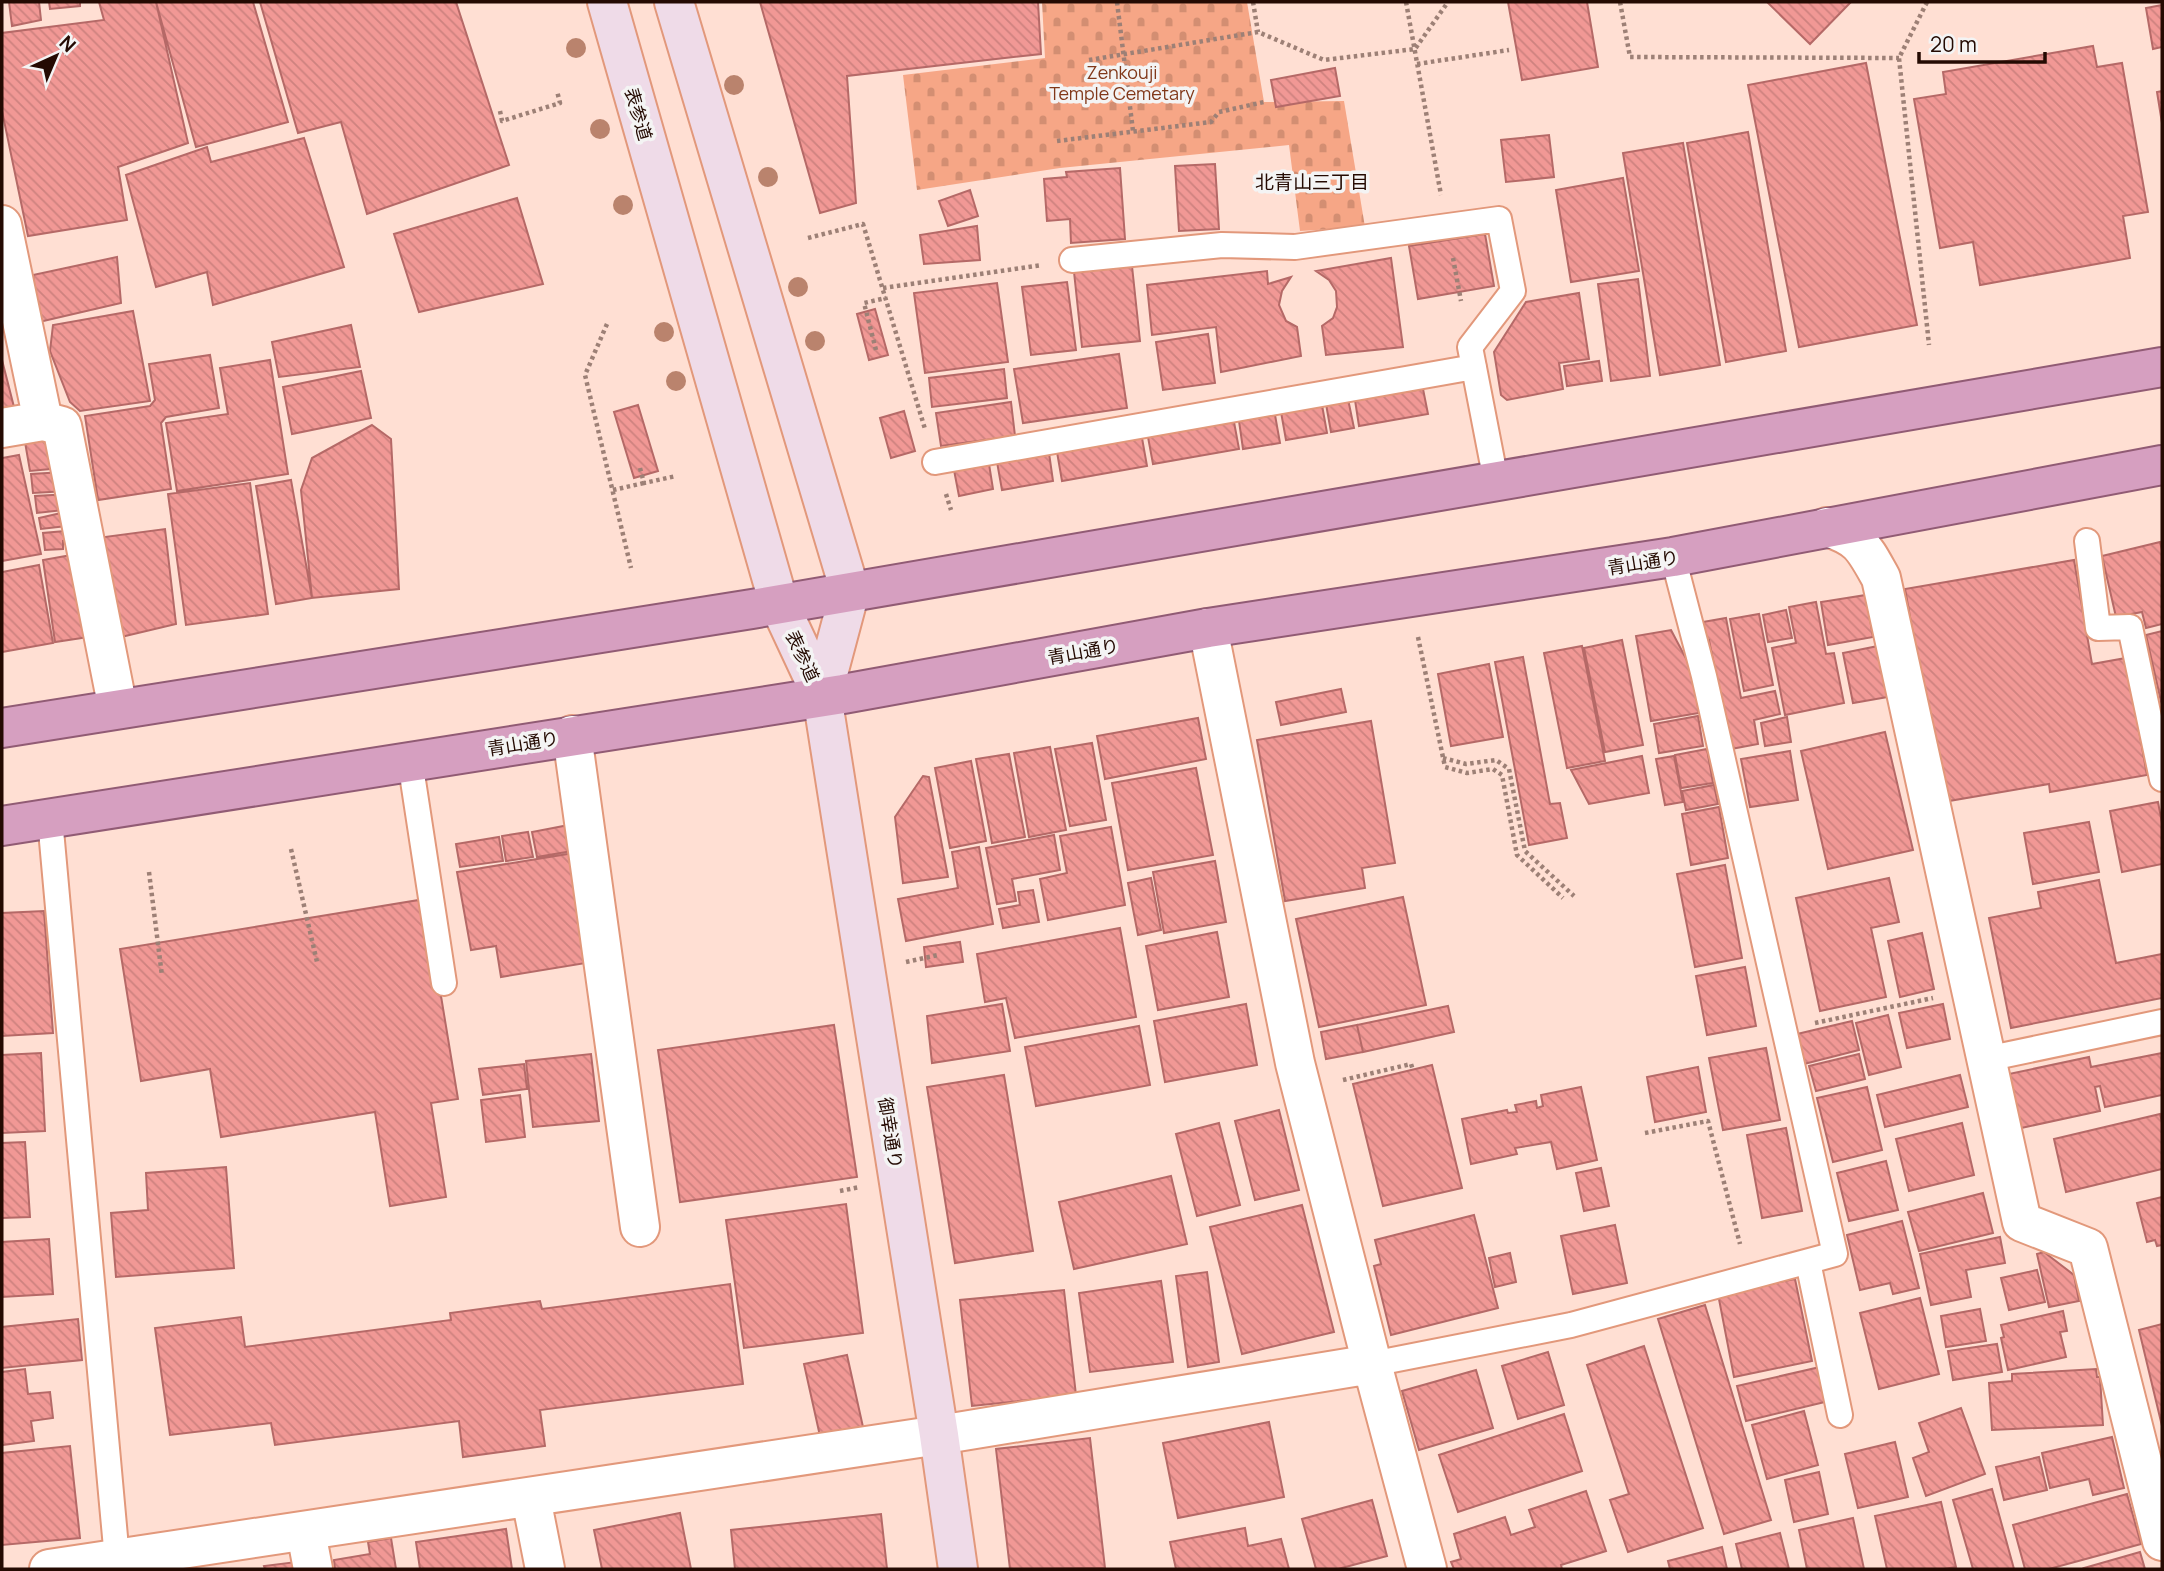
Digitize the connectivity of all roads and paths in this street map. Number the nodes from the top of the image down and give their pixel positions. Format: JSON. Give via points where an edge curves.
{"nodes":[{"id":1,"x":607,"y":2,"type":"edge"},
{"id":2,"x":674,"y":2,"type":"edge"},
{"id":3,"x":1118,"y":2,"type":"edge"},
{"id":4,"x":1253,"y":2,"type":"edge"},
{"id":5,"x":1406,"y":2,"type":"edge"},
{"id":6,"x":1448,"y":2,"type":"edge"},
{"id":7,"x":1620,"y":2,"type":"edge"},
{"id":8,"x":1927,"y":2,"type":"edge"},
{"id":9,"x":1258,"y":32,"type":"junction"},
{"id":10,"x":1415,"y":49,"type":"junction"},
{"id":11,"x":1509,"y":50,"type":"dead end"},
{"id":12,"x":1125,"y":54,"type":"junction"},
{"id":13,"x":1899,"y":58,"type":"junction"},
{"id":14,"x":1090,"y":60,"type":"dead end"},
{"id":15,"x":1417,"y":64,"type":"junction"},
{"id":16,"x":557,"y":91,"type":"dead end"},
{"id":17,"x":1264,"y":102,"type":"dead end"},
{"id":18,"x":500,"y":111,"type":"dead end"},
{"id":19,"x":1133,"y":131,"type":"junction"},
{"id":20,"x":1057,"y":141,"type":"dead end"},
{"id":21,"x":2,"y":225,"type":"edge"},
{"id":22,"x":1447,"y":226,"type":"junction"},
{"id":23,"x":808,"y":238,"type":"dead end"},
{"id":24,"x":1072,"y":260,"type":"joint"},
{"id":25,"x":883,"y":288,"type":"junction"},
{"id":26,"x":886,"y":298,"type":"junction"},
{"id":27,"x":607,"y":324,"type":"dead end"},
{"id":28,"x":1929,"y":345,"type":"dead end"},
{"id":29,"x":876,"y":350,"type":"dead end"},
{"id":30,"x":1472,"y":357,"type":"junction"},
{"id":31,"x":2162,"y":367,"type":"edge"},
{"id":32,"x":43,"y":421,"type":"junction"},
{"id":33,"x":2,"y":428,"type":"edge"},
{"id":34,"x":935,"y":462,"type":"junction"},
{"id":35,"x":2162,"y":465,"type":"edge"},
{"id":36,"x":640,"y":468,"type":"dead end"},
{"id":37,"x":676,"y":476,"type":"dead end"},
{"id":38,"x":1496,"y":481,"type":"junction"},
{"id":39,"x":644,"y":483,"type":"junction"},
{"id":40,"x":613,"y":490,"type":"junction"},
{"id":41,"x":951,"y":510,"type":"dead end"},
{"id":42,"x":1827,"y":527,"type":"junction"},
{"id":43,"x":2087,"y":541,"type":"dead end"},
{"id":44,"x":1673,"y":557,"type":"junction"},
{"id":45,"x":631,"y":568,"type":"dead end"},
{"id":46,"x":850,"y":592,"type":"junction"},
{"id":47,"x":1411,"y":599,"type":"junction"},
{"id":48,"x":779,"y":604,"type":"junction"},
{"id":49,"x":1208,"y":628,"type":"junction"},
{"id":50,"x":822,"y":696,"type":"junction"},
{"id":51,"x":117,"y":709,"type":"junction"},
{"id":52,"x":2,"y":728,"type":"edge"},
{"id":53,"x":572,"y":735,"type":"junction"},
{"id":54,"x":1443,"y":758,"type":"junction"},
{"id":55,"x":410,"y":761,"type":"junction"},
{"id":56,"x":2162,"y":779,"type":"edge"},
{"id":57,"x":50,"y":819,"type":"junction"},
{"id":58,"x":2,"y":827,"type":"edge"},
{"id":59,"x":291,"y":849,"type":"dead end"},
{"id":60,"x":149,"y":872,"type":"dead end"},
{"id":61,"x":1574,"y":896,"type":"dead end"},
{"id":62,"x":1563,"y":898,"type":"dead end"},
{"id":63,"x":938,"y":955,"type":"dead end"},
{"id":64,"x":906,"y":961,"type":"dead end"},
{"id":65,"x":317,"y":962,"type":"dead end"},
{"id":66,"x":162,"y":976,"type":"dead end"},
{"id":67,"x":444,"y":983,"type":"dead end"},
{"id":68,"x":1971,"y":990,"type":"junction"},
{"id":69,"x":2162,"y":1022,"type":"edge"},
{"id":70,"x":1784,"y":1030,"type":"junction"},
{"id":71,"x":1986,"y":1059,"type":"junction"},
{"id":72,"x":1413,"y":1070,"type":"dead end"},
{"id":73,"x":1352,"y":1078,"type":"dead end"},
{"id":74,"x":1645,"y":1133,"type":"dead end"},
{"id":75,"x":866,"y":1186,"type":"dead end"},
{"id":76,"x":840,"y":1191,"type":"dead end"},
{"id":77,"x":640,"y":1227,"type":"dead end"},
{"id":78,"x":1808,"y":1262,"type":"junction"},
{"id":79,"x":1748,"y":1277,"type":"junction"},
{"id":80,"x":1372,"y":1364,"type":"junction"},
{"id":81,"x":1840,"y":1416,"type":"dead end"},
{"id":82,"x":939,"y":1435,"type":"junction"},
{"id":83,"x":531,"y":1498,"type":"junction"},
{"id":84,"x":306,"y":1532,"type":"junction"},
{"id":85,"x":2162,"y":1541,"type":"edge"},
{"id":86,"x":117,"y":1559,"type":"junction"},
{"id":87,"x":48,"y":1569,"type":"edge"},
{"id":88,"x":313,"y":1569,"type":"edge"},
{"id":89,"x":545,"y":1569,"type":"edge"},
{"id":90,"x":958,"y":1569,"type":"edge"},
{"id":91,"x":1427,"y":1569,"type":"edge"}],
"edges":[{"from":1,"to":48,"type":"main road","name":"表参道"},
{"from":2,"to":46,"type":"main road"},
{"from":3,"to":12,"type":"path"},
{"from":4,"to":9,"type":"path"},
{"from":5,"to":10,"type":"path"},
{"from":6,"to":10,"type":"path"},
{"from":7,"to":13,"type":"path","via":[[1630,57]]},
{"from":8,"to":13,"type":"path"},
{"from":9,"to":10,"type":"path","via":[[1324,60]]},
{"from":9,"to":12,"type":"path"},
{"from":10,"to":15,"type":"path"},
{"from":11,"to":15,"type":"path"},
{"from":12,"to":14,"type":"path"},
{"from":12,"to":19,"type":"path"},
{"from":13,"to":28,"type":"path"},
{"from":15,"to":22,"type":"path"},
{"from":16,"to":18,"type":"path","via":[[559,103],[502,121]]},
{"from":17,"to":19,"type":"path","via":[[1219,112],[1211,122]]},
{"from":19,"to":20,"type":"path"},
{"from":21,"to":32,"type":"street"},
{"from":22,"to":24,"type":"lane","via":[[1295,247],[1222,245]]},
{"from":22,"to":30,"type":"path"},
{"from":22,"to":30,"type":"lane","via":[[1499,219],[1513,291]]},
{"from":23,"to":25,"type":"path","via":[[863,224]]},
{"from":24,"to":25,"type":"path"},
{"from":25,"to":26,"type":"path"},
{"from":26,"to":29,"type":"path","via":[[864,303]]},
{"from":26,"to":34,"type":"path"},
{"from":27,"to":40,"type":"path","via":[[585,375]]},
{"from":30,"to":34,"type":"lane"},
{"from":30,"to":38,"type":"lane"},
{"from":31,"to":38,"type":"highway"},
{"from":32,"to":33,"type":"street"},
{"from":32,"to":51,"type":"street","via":[[62,426]]},
{"from":34,"to":41,"type":"path"},
{"from":35,"to":42,"type":"highway","name":"青山通り"},
{"from":36,"to":39,"type":"path"},
{"from":37,"to":39,"type":"path"},
{"from":38,"to":46,"type":"highway"},
{"from":39,"to":40,"type":"path"},
{"from":40,"to":45,"type":"path"},
{"from":42,"to":44,"type":"highway","name":"青山通り"},
{"from":42,"to":68,"type":"street","via":[[1848,534],[1865,549],[1881,578]]},
{"from":43,"to":56,"type":"lane","via":[[2098,628],[2130,627]]},
{"from":44,"to":47,"type":"highway","name":"青山通り"},
{"from":44,"to":70,"type":"lane"},
{"from":46,"to":48,"type":"highway"},
{"from":46,"to":50,"type":"main road","name":"表参道"},
{"from":47,"to":49,"type":"highway","name":"青山通り"},
{"from":47,"to":54,"type":"path"},
{"from":48,"to":50,"type":"main road","name":"表参道"},
{"from":48,"to":51,"type":"highway"},
{"from":49,"to":50,"type":"highway","name":"青山通り"},
{"from":49,"to":80,"type":"street","via":[[1295,1063]]},
{"from":50,"to":53,"type":"highway","name":"青山通り"},
{"from":50,"to":82,"type":"main road","name":"御幸通り"},
{"from":51,"to":52,"type":"highway"},
{"from":53,"to":55,"type":"highway","name":"青山通り"},
{"from":53,"to":77,"type":"street"},
{"from":54,"to":61,"type":"path","via":[[1466,764],[1496,760],[1509,769],[1525,851]]},
{"from":54,"to":62,"type":"path","via":[[1445,767],[1467,773],[1493,769],[1502,775],[1517,855]]},
{"from":55,"to":57,"type":"highway","name":"青山通り"},
{"from":55,"to":67,"type":"lane"},
{"from":57,"to":58,"type":"highway","name":"青山通り"},
{"from":57,"to":86,"type":"lane"},
{"from":59,"to":65,"type":"path"},
{"from":60,"to":66,"type":"path"},
{"from":63,"to":64,"type":"path"},
{"from":68,"to":70,"type":"path"},
{"from":68,"to":71,"type":"street"},
{"from":69,"to":71,"type":"lane"},
{"from":70,"to":78,"type":"lane","via":[[1835,1254]]},
{"from":71,"to":85,"type":"street","via":[[2022,1222],[2088,1248]]},
{"from":72,"to":73,"type":"path","via":[[1411,1064]]},
{"from":74,"to":79,"type":"path","via":[[1708,1121]]},
{"from":75,"to":76,"type":"path"},
{"from":78,"to":79,"type":"lane"},
{"from":78,"to":81,"type":"lane"},
{"from":79,"to":80,"type":"lane","via":[[1571,1325]]},
{"from":80,"to":82,"type":"street"},
{"from":80,"to":91,"type":"street"},
{"from":82,"to":83,"type":"street"},
{"from":82,"to":90,"type":"main road","name":"御幸通り"},
{"from":83,"to":84,"type":"street"},
{"from":83,"to":89,"type":"street"},
{"from":84,"to":86,"type":"street"},
{"from":84,"to":88,"type":"street"},
{"from":86,"to":87,"type":"street"}]}
